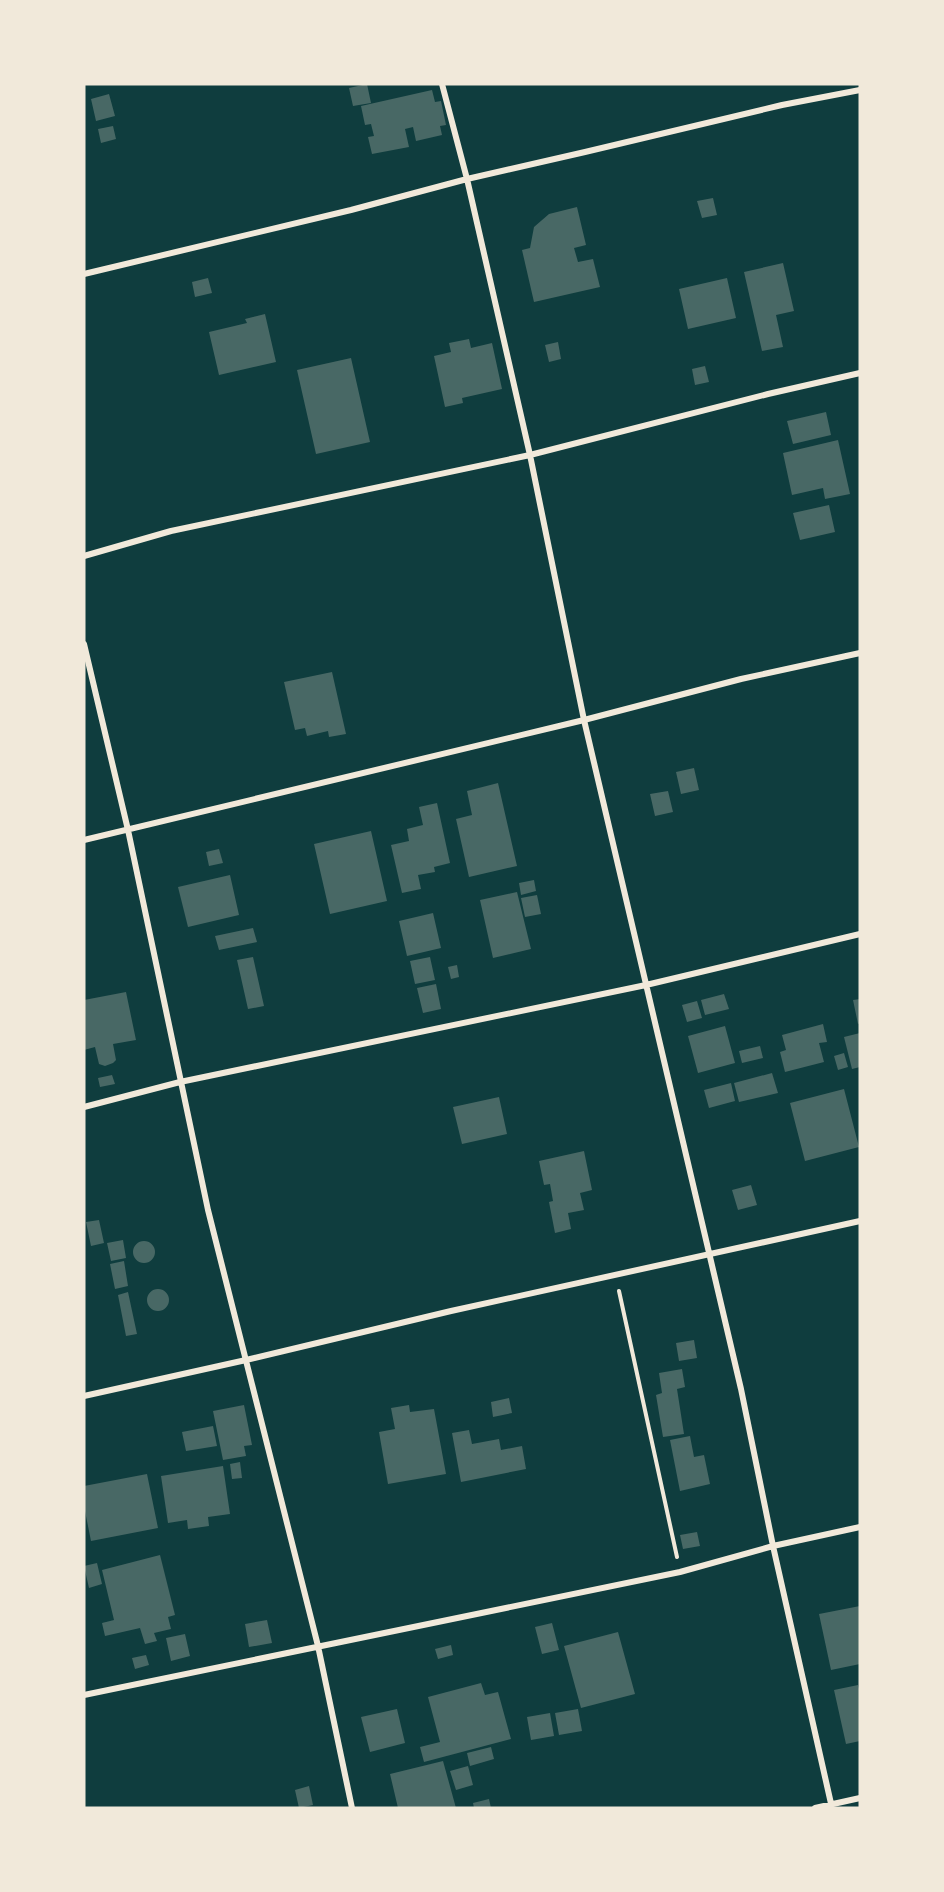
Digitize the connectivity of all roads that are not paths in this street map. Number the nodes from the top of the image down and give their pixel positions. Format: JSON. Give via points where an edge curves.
{"nodes":[{"id":1,"x":442,"y":84,"type":"edge"},
{"id":2,"x":860,"y":90,"type":"edge"},
{"id":3,"x":467,"y":179,"type":"junction"},
{"id":4,"x":84,"y":274,"type":"edge"},
{"id":5,"x":860,"y":373,"type":"edge"},
{"id":6,"x":530,"y":455,"type":"junction"},
{"id":7,"x":84,"y":556,"type":"edge"},
{"id":8,"x":84,"y":644,"type":"edge"},
{"id":9,"x":860,"y":653,"type":"edge"},
{"id":10,"x":584,"y":720,"type":"junction"},
{"id":11,"x":128,"y":830,"type":"junction"},
{"id":12,"x":84,"y":840,"type":"edge"},
{"id":13,"x":860,"y":934,"type":"edge"},
{"id":14,"x":646,"y":985,"type":"junction"},
{"id":15,"x":180,"y":1082,"type":"junction"},
{"id":16,"x":84,"y":1107,"type":"edge"},
{"id":17,"x":860,"y":1221,"type":"edge"},
{"id":18,"x":708,"y":1255,"type":"junction"},
{"id":19,"x":246,"y":1360,"type":"junction"},
{"id":20,"x":84,"y":1396,"type":"edge"},
{"id":21,"x":860,"y":1527,"type":"edge"},
{"id":22,"x":773,"y":1546,"type":"junction"},
{"id":23,"x":318,"y":1646,"type":"junction"},
{"id":24,"x":84,"y":1695,"type":"edge"},
{"id":25,"x":860,"y":1798,"type":"edge"},
{"id":26,"x":832,"y":1806,"type":"edge"},
{"id":27,"x":352,"y":1808,"type":"edge"},
{"id":28,"x":815,"y":1808,"type":"edge"}],
"edges":[{"from":1,"to":3,"type":"street"},
{"from":2,"to":3,"type":"street"},
{"from":3,"to":4,"type":"street"},
{"from":3,"to":6,"type":"street"},
{"from":5,"to":6,"type":"street"},
{"from":6,"to":7,"type":"street","via":[[171,531]]},
{"from":6,"to":10,"type":"street"},
{"from":8,"to":11,"type":"street"},
{"from":9,"to":10,"type":"street"},
{"from":10,"to":11,"type":"street"},
{"from":10,"to":14,"type":"street"},
{"from":11,"to":12,"type":"street"},
{"from":11,"to":15,"type":"street"},
{"from":13,"to":14,"type":"street"},
{"from":14,"to":15,"type":"street"},
{"from":14,"to":18,"type":"street"},
{"from":15,"to":16,"type":"street"},
{"from":15,"to":19,"type":"street"},
{"from":17,"to":18,"type":"street"},
{"from":18,"to":19,"type":"street"},
{"from":18,"to":22,"type":"street"},
{"from":19,"to":20,"type":"street"},
{"from":19,"to":23,"type":"street"},
{"from":21,"to":22,"type":"street"},
{"from":22,"to":23,"type":"street","via":[[680,1572]]},
{"from":22,"to":26,"type":"street"},
{"from":23,"to":24,"type":"street"},
{"from":23,"to":27,"type":"street"},
{"from":25,"to":26,"type":"street"},
{"from":26,"to":28,"type":"street"}]}
